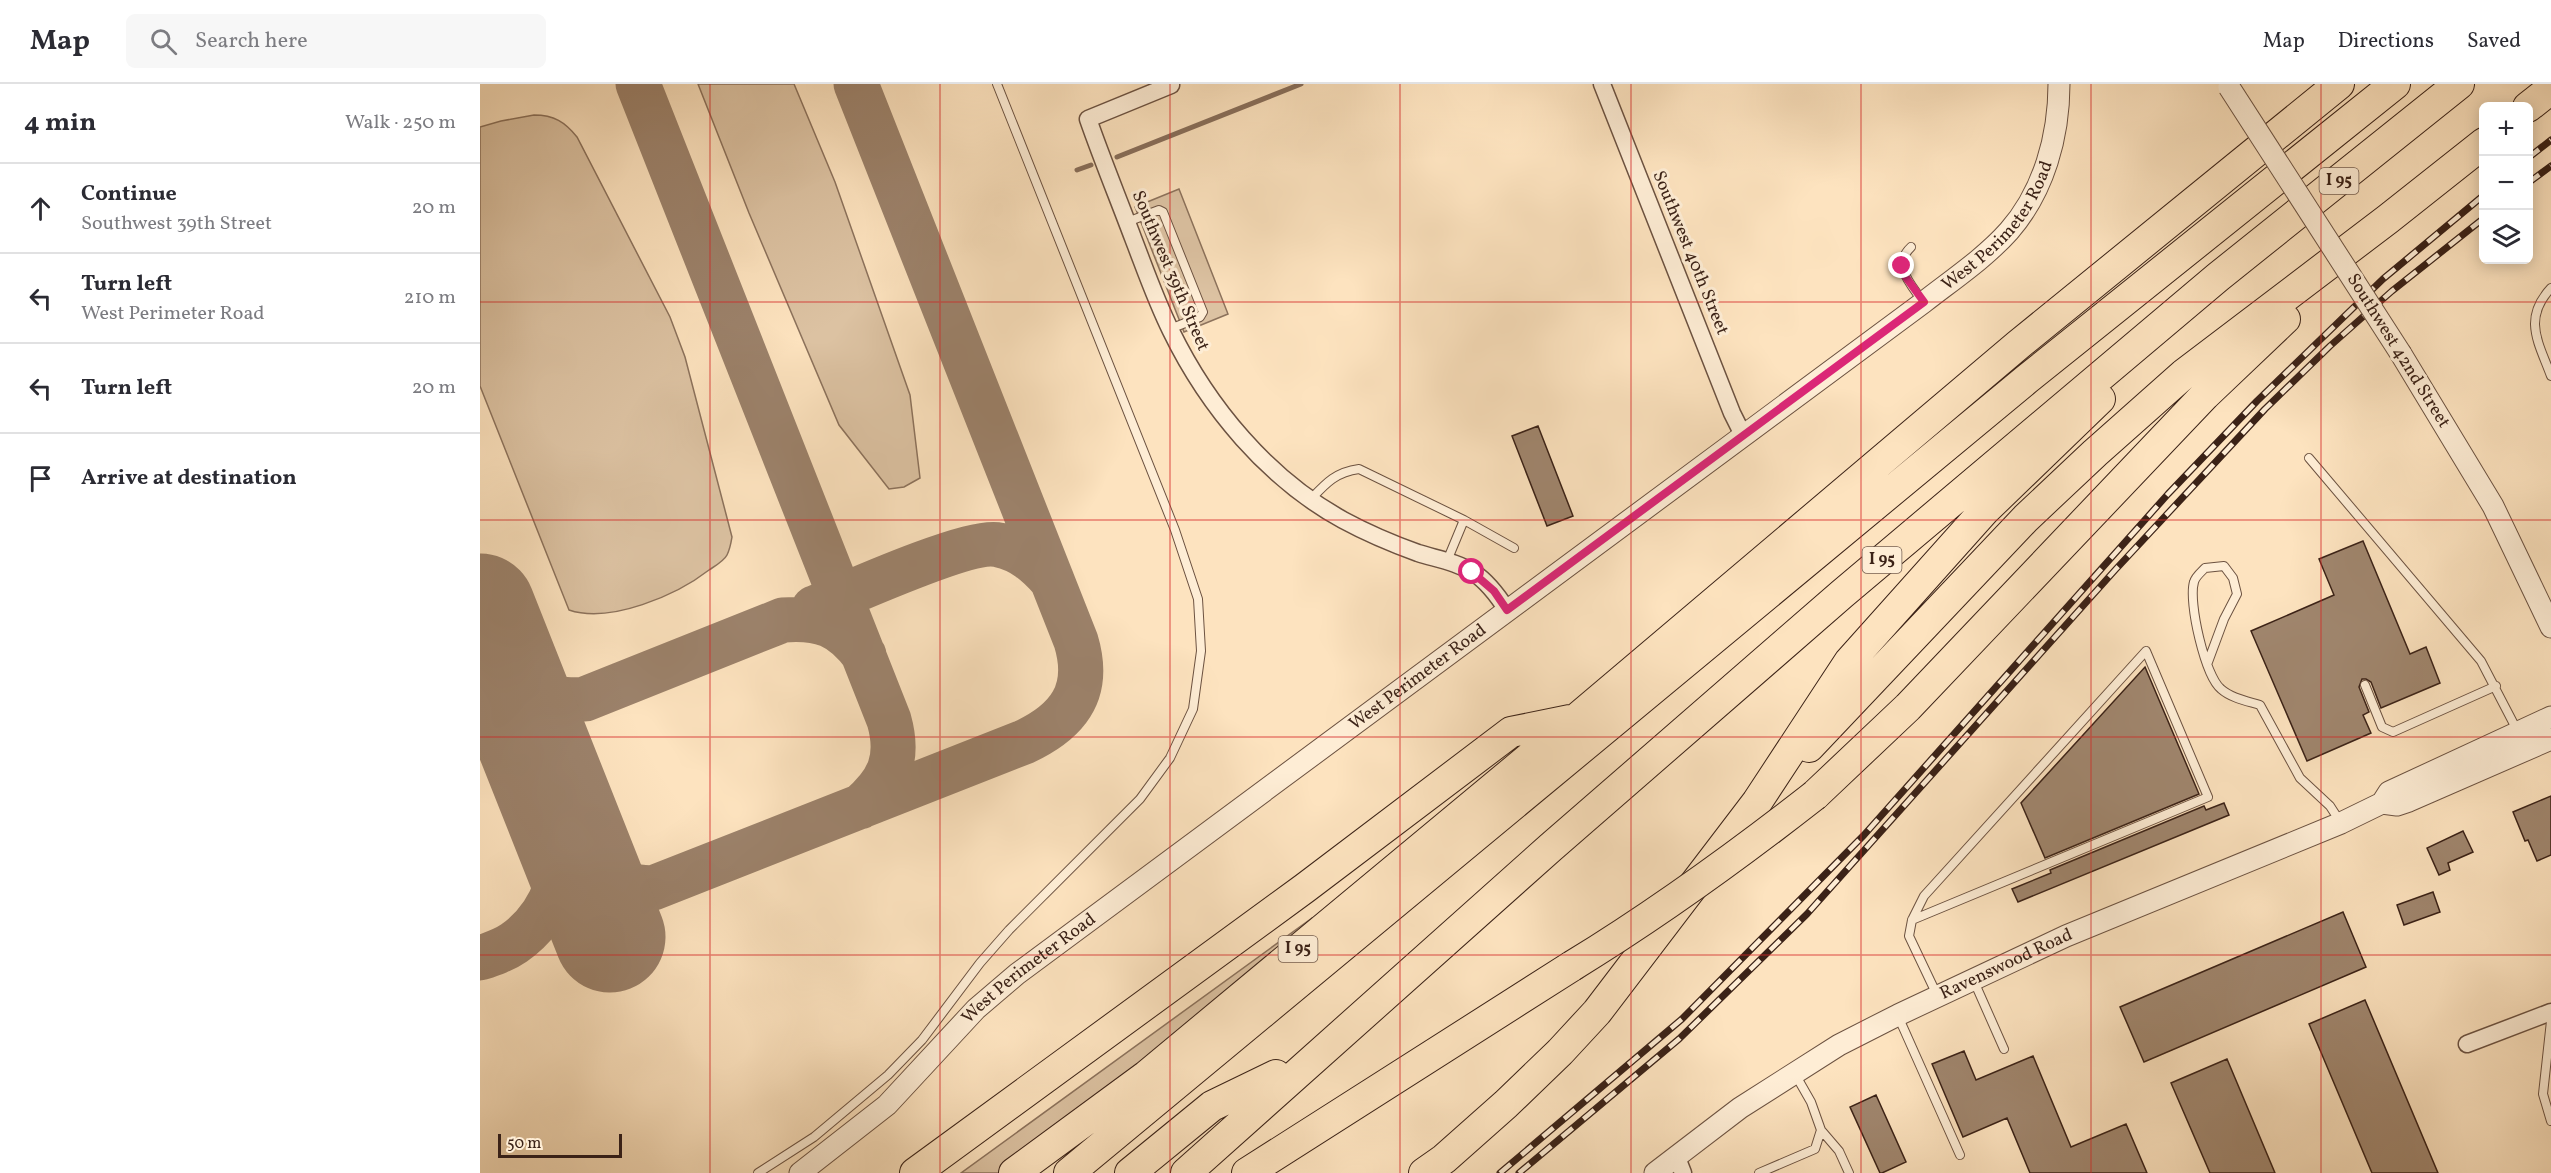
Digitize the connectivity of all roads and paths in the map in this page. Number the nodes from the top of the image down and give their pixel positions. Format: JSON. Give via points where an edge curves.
{"nodes":[{"id":1,"x":998,"y":84,"type":"edge"},
{"id":2,"x":1602,"y":84,"type":"edge"},
{"id":3,"x":2059,"y":84,"type":"edge"},
{"id":4,"x":2339,"y":84,"type":"edge"},
{"id":5,"x":2395,"y":84,"type":"edge"},
{"id":6,"x":2432,"y":84,"type":"edge"},
{"id":7,"x":2459,"y":84,"type":"edge"},
{"id":8,"x":1172,"y":85,"type":"edge"},
{"id":9,"x":2228,"y":85,"type":"edge"},
{"id":10,"x":2551,"y":89,"type":"edge"},
{"id":11,"x":2533,"y":104,"type":"edge"},
{"id":12,"x":2479,"y":147,"type":"edge"},
{"id":13,"x":2388,"y":219,"type":"junction"},
{"id":14,"x":1127,"y":222,"type":"junction"},
{"id":15,"x":1911,"y":247,"type":"dead end"},
{"id":16,"x":2218,"y":278,"type":"junction"},
{"id":17,"x":2551,"y":288,"type":"edge"},
{"id":18,"x":1924,"y":302,"type":"junction"},
{"id":19,"x":1170,"y":329,"type":"junction"},
{"id":20,"x":2551,"y":376,"type":"edge"},
{"id":21,"x":1743,"y":435,"type":"junction"},
{"id":22,"x":2309,"y":458,"type":"dead end"},
{"id":23,"x":1311,"y":499,"type":"junction"},
{"id":24,"x":1464,"y":520,"type":"junction"},
{"id":25,"x":1514,"y":548,"type":"dead end"},
{"id":26,"x":1447,"y":561,"type":"junction"},
{"id":27,"x":1507,"y":610,"type":"junction"},
{"id":28,"x":2551,"y":627,"type":"edge"},
{"id":29,"x":2208,"y":663,"type":"junction"},
{"id":30,"x":2365,"y":685,"type":"dead end"},
{"id":31,"x":2496,"y":686,"type":"junction"},
{"id":32,"x":2551,"y":717,"type":"edge"},
{"id":33,"x":1576,"y":719,"type":"junction"},
{"id":34,"x":2518,"y":733,"type":"junction"},
{"id":35,"x":2551,"y":739,"type":"edge"},
{"id":36,"x":1757,"y":802,"type":"junction"},
{"id":37,"x":2382,"y":803,"type":"junction"},
{"id":38,"x":2341,"y":823,"type":"junction"},
{"id":39,"x":1912,"y":920,"type":"junction"},
{"id":40,"x":1973,"y":978,"type":"junction"},
{"id":41,"x":1937,"y":995,"type":"junction"},
{"id":42,"x":2551,"y":1012,"type":"edge"},
{"id":43,"x":1898,"y":1015,"type":"junction"},
{"id":44,"x":2551,"y":1021,"type":"edge"},
{"id":45,"x":2468,"y":1044,"type":"dead end"},
{"id":46,"x":2004,"y":1049,"type":"dead end"},
{"id":47,"x":1795,"y":1073,"type":"junction"},
{"id":48,"x":1276,"y":1075,"type":"junction"},
{"id":49,"x":2551,"y":1121,"type":"edge"},
{"id":50,"x":1128,"y":1125,"type":"junction"},
{"id":51,"x":1821,"y":1130,"type":"junction"},
{"id":52,"x":1960,"y":1155,"type":"dead end"},
{"id":53,"x":1679,"y":1164,"type":"edge"},
{"id":54,"x":758,"y":1173,"type":"edge"},
{"id":55,"x":800,"y":1173,"type":"edge"},
{"id":56,"x":915,"y":1173,"type":"edge"},
{"id":57,"x":1014,"y":1173,"type":"edge"},
{"id":58,"x":1057,"y":1173,"type":"edge"},
{"id":59,"x":1069,"y":1173,"type":"edge"},
{"id":60,"x":1130,"y":1173,"type":"edge"},
{"id":61,"x":1162,"y":1173,"type":"edge"},
{"id":62,"x":1186,"y":1173,"type":"edge"},
{"id":63,"x":1247,"y":1173,"type":"edge"},
{"id":64,"x":1424,"y":1173,"type":"edge"},
{"id":65,"x":1655,"y":1173,"type":"edge"},
{"id":66,"x":1759,"y":1173,"type":"edge"},
{"id":67,"x":1849,"y":1173,"type":"edge"}],
"edges":[{"from":1,"to":54,"type":"lane","via":[[1175,530],[1198,599],[1201,651],[1193,710],[1170,758],[1140,799],[1009,930],[922,1040],[853,1106]]},
{"from":2,"to":21,"type":"street","name":"Southwest 40th Street"},
{"from":3,"to":18,"type":"street","name":"West Perimeter Road","via":[[2058,117],[2050,152],[2038,185],[2020,216],[1998,242]]},
{"from":4,"to":33,"type":"highway","number":"I 95","via":[[2018,345]]},
{"from":5,"to":50,"type":"highway","via":[[2027,379]]},
{"from":6,"to":48,"type":"highway","via":[[1815,598]]},
{"from":7,"to":16,"type":"highway","number":"I 95"},
{"from":8,"to":14,"type":"street","name":"Southwest 39th Street","via":[[1088,119]]},
{"from":9,"to":28,"type":"street","name":"Southwest 42nd Street","bridge":true,"via":[[2401,354],[2493,506]]},
{"from":10,"to":11,"type":"highway"},
{"from":12,"to":13,"type":"highway"},
{"from":13,"to":36,"type":"highway","via":[[2184,374],[2095,453],[2026,518]]},
{"from":13,"to":63,"type":"highway","bridge":true,"via":[[2205,395],[1908,707],[1815,795],[1727,864],[1623,935]]},
{"from":14,"to":19,"type":"street","name":"Southwest 39th Street"},
{"from":14,"to":19,"type":"lane","via":[[1163,212],[1203,312],[1200,317]]},
{"from":15,"to":18,"type":"lane","via":[[1902,266]]},
{"from":16,"to":36,"type":"highway","via":[[1916,585],[1849,662]]},
{"from":16,"to":62,"type":"highway","number":"I 95","via":[[1833,601]]},
{"from":17,"to":20,"type":"lane","via":[[2542,298],[2534,326]]},
{"from":18,"to":21,"type":"street","name":"West Perimeter Road"},
{"from":19,"to":23,"type":"street","name":"Southwest 39th Street","via":[[1197,379],[1228,422],[1260,456]]},
{"from":21,"to":27,"type":"street","name":"West Perimeter Road"},
{"from":22,"to":31,"type":"lane","via":[[2481,661]]},
{"from":23,"to":24,"type":"lane","via":[[1330,478],[1359,469]]},
{"from":23,"to":26,"type":"street","name":"Southwest 39th Street","via":[[1368,532]]},
{"from":24,"to":25,"type":"lane"},
{"from":24,"to":26,"type":"lane"},
{"from":26,"to":27,"type":"street","name":"Southwest 39th Street","via":[[1480,577]]},
{"from":27,"to":55,"type":"street","name":"West Perimeter Road","via":[[1017,974],[976,1010],[887,1105]]},
{"from":29,"to":29,"type":"lane","via":[[2192,603],[2194,580],[2205,568],[2224,566],[2233,578],[2237,594]]},
{"from":29,"to":38,"type":"lane","via":[[2220,688],[2260,705],[2300,778],[2330,806]]},
{"from":30,"to":31,"type":"lane","via":[[2382,727],[2393,732]]},
{"from":31,"to":34,"type":"lane"},
{"from":32,"to":34,"type":"street","name":"Ravenswood Road"},
{"from":33,"to":56,"type":"highway","via":[[1511,732]]},
{"from":33,"to":57,"type":"highway","number":"I 95","via":[[1146,1076]]},
{"from":34,"to":37,"type":"street","name":"Ravenswood Road","via":[[2389,792]]},
{"from":35,"to":37,"type":"street","name":"Ravenswood Road","via":[[2403,803]]},
{"from":36,"to":64,"type":"highway","via":[[1597,1012],[1506,1104]]},
{"from":37,"to":38,"type":"street","name":"Ravenswood Road"},
{"from":38,"to":40,"type":"street","name":"Ravenswood Road"},
{"from":39,"to":39,"type":"lane","via":[[1924,896],[2146,651],[2208,797]]},
{"from":39,"to":41,"type":"lane","via":[[1909,936]]},
{"from":40,"to":41,"type":"street","name":"Ravenswood Road"},
{"from":40,"to":46,"type":"lane"},
{"from":41,"to":43,"type":"street","name":"Ravenswood Road"},
{"from":42,"to":45,"type":"street"},
{"from":43,"to":47,"type":"street","name":"Ravenswood Road"},
{"from":43,"to":52,"type":"lane"},
{"from":44,"to":49,"type":"lane","via":[[2543,1094]]},
{"from":47,"to":51,"type":"lane"},
{"from":47,"to":53,"type":"street","name":"Ravenswood Road","via":[[1740,1108]]},
{"from":48,"to":60,"type":"highway","via":[[1212,1106]]},
{"from":48,"to":61,"type":"highway"},
{"from":50,"to":58,"type":"highway"},
{"from":50,"to":59,"type":"highway"},
{"from":51,"to":66,"type":"lane","via":[[1815,1149]]},
{"from":51,"to":67,"type":"lane","via":[[1839,1151]]},
{"from":53,"to":65,"type":"street","name":"Ravenswood Road"}]}
